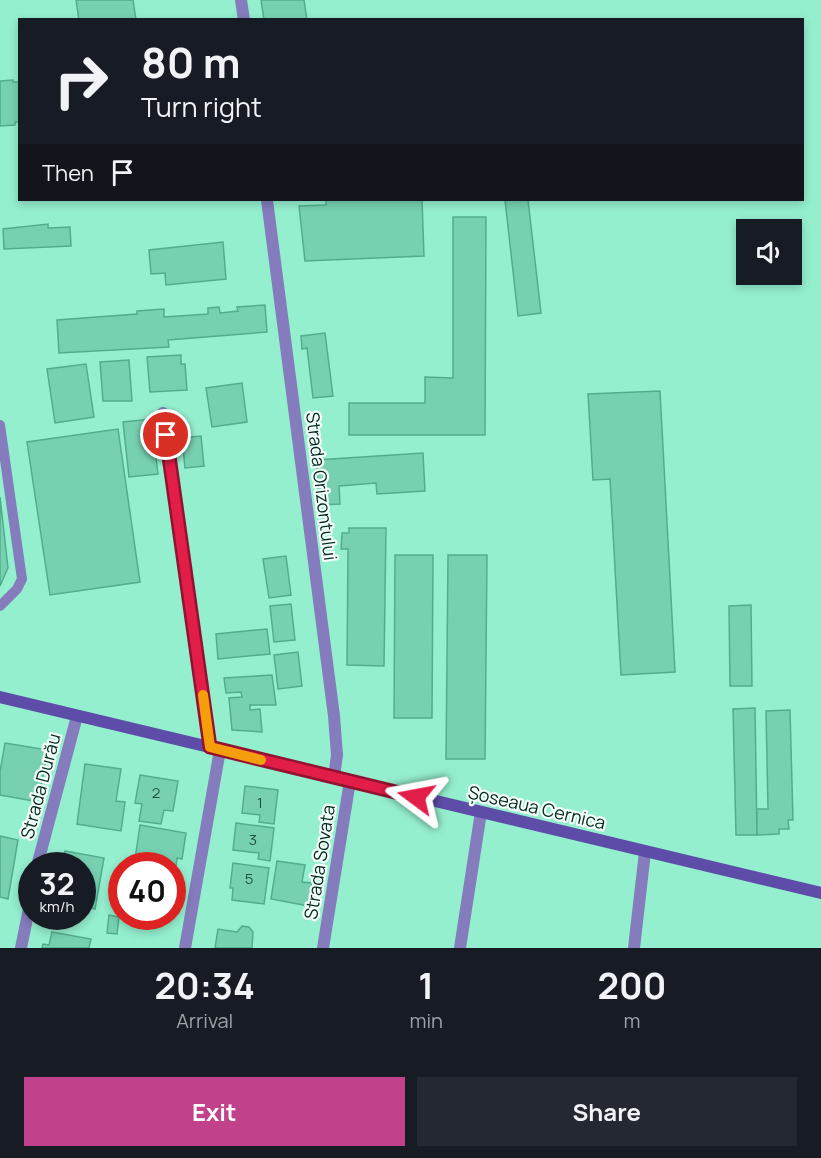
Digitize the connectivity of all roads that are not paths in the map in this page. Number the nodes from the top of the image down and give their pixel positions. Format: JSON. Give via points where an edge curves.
{"nodes":[{"id":1,"x":241,"y":0,"type":"edge"},
{"id":2,"x":244,"y":18,"type":"edge"},
{"id":3,"x":267,"y":201,"type":"edge"},
{"id":4,"x":163,"y":413,"type":"dead end"},
{"id":5,"x":0,"y":425,"type":"edge"},
{"id":6,"x":0,"y":606,"type":"edge"},
{"id":7,"x":0,"y":697,"type":"edge"},
{"id":8,"x":77,"y":716,"type":"junction"},
{"id":9,"x":215,"y":748,"type":"junction"},
{"id":10,"x":334,"y":777,"type":"junction"},
{"id":11,"x":350,"y":781,"type":"junction"},
{"id":12,"x":481,"y":812,"type":"junction"},
{"id":13,"x":41,"y":852,"type":"edge"},
{"id":14,"x":645,"y":852,"type":"junction"},
{"id":15,"x":821,"y":893,"type":"edge"},
{"id":16,"x":25,"y":930,"type":"edge"},
{"id":17,"x":21,"y":948,"type":"edge"},
{"id":18,"x":185,"y":948,"type":"edge"},
{"id":19,"x":324,"y":948,"type":"edge"},
{"id":20,"x":460,"y":948,"type":"edge"},
{"id":21,"x":634,"y":948,"type":"edge"}],
"edges":[{"from":1,"to":2,"type":"street"},
{"from":3,"to":10,"type":"street","name":"Strada Orizontului","via":[[334,716]]},
{"from":4,"to":9,"type":"street"},
{"from":5,"to":6,"type":"lane","via":[[22,579]]},
{"from":7,"to":8,"type":"street","name":"Șoseaua Cernica"},
{"from":8,"to":9,"type":"street","name":"Șoseaua Cernica"},
{"from":8,"to":13,"type":"street","name":"Strada Durău"},
{"from":9,"to":10,"type":"street","name":"Șoseaua Cernica"},
{"from":9,"to":18,"type":"street"},
{"from":10,"to":11,"type":"street","name":"Șoseaua Cernica"},
{"from":11,"to":12,"type":"street","name":"Șoseaua Cernica"},
{"from":11,"to":19,"type":"street","name":"Strada Sovata"},
{"from":12,"to":14,"type":"street","name":"Șoseaua Cernica"},
{"from":12,"to":20,"type":"street"},
{"from":14,"to":15,"type":"street","name":"Șoseaua Cernica"},
{"from":14,"to":21,"type":"street"},
{"from":16,"to":17,"type":"street"}]}
